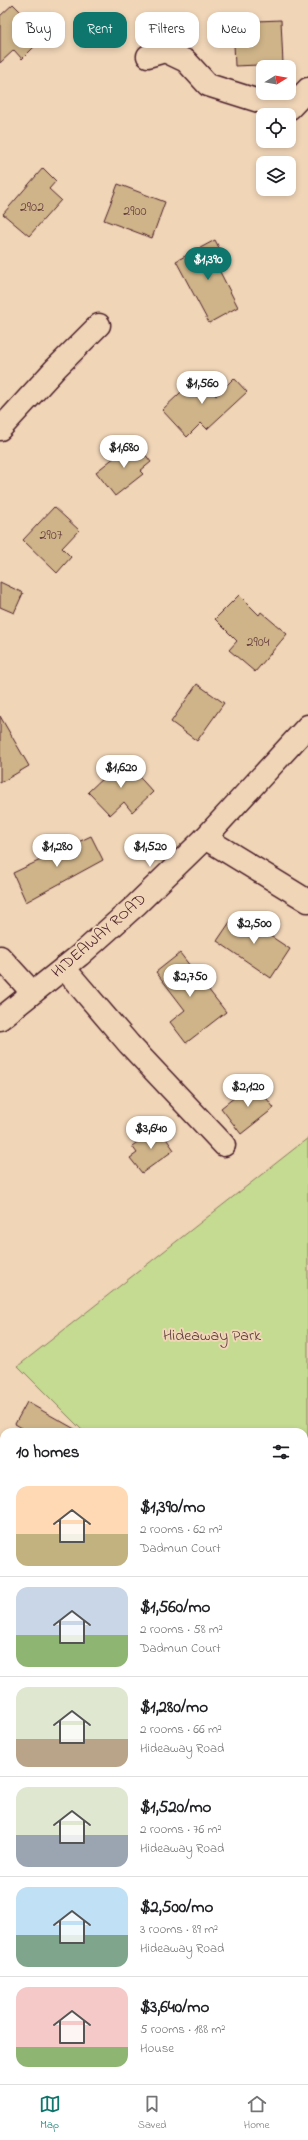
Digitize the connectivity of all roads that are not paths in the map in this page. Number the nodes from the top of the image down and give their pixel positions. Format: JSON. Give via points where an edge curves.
{"nodes":[{"id":1,"x":148,"y":56,"type":"dead end"},
{"id":2,"x":308,"y":89,"type":"edge"},
{"id":3,"x":99,"y":325,"type":"dead end"},
{"id":4,"x":0,"y":429,"type":"edge"},
{"id":5,"x":308,"y":726,"type":"edge"},
{"id":6,"x":205,"y":838,"type":"junction"},
{"id":7,"x":308,"y":901,"type":"edge"},
{"id":8,"x":0,"y":957,"type":"edge"},
{"id":9,"x":64,"y":968,"type":"junction"},
{"id":10,"x":32,"y":992,"type":"junction"},
{"id":11,"x":0,"y":1018,"type":"edge"},
{"id":12,"x":224,"y":1145,"type":"dead end"}],
"edges":[{"from":1,"to":2,"type":"street","via":[[164,51],[186,61],[208,85],[290,108]]},
{"from":3,"to":4,"type":"street"},
{"from":5,"to":6,"type":"street","name":"HIDEAWAY ROAD"},
{"from":6,"to":7,"type":"street"},
{"from":6,"to":9,"type":"street","name":"HIDEAWAY ROAD","via":[[136,905]]},
{"from":8,"to":10,"type":"street"},
{"from":9,"to":10,"type":"street","name":"HIDEAWAY ROAD"},
{"from":9,"to":12,"type":"street","via":[[129,1044]]},
{"from":10,"to":11,"type":"street","name":"HIDEAWAY ROAD"}]}
